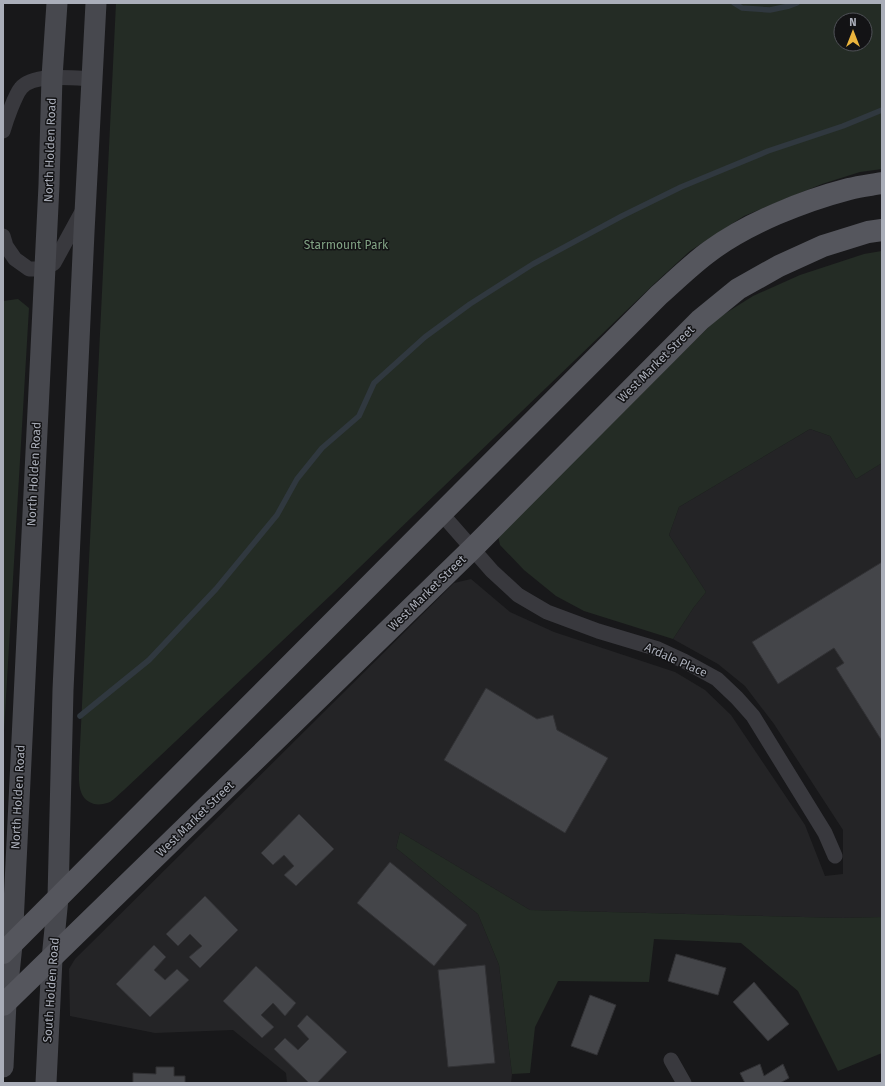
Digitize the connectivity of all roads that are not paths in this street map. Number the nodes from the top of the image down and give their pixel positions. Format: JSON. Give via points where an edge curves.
{"nodes":[{"id":1,"x":57,"y":3,"type":"edge"},
{"id":2,"x":96,"y":3,"type":"edge"},
{"id":3,"x":52,"y":77,"type":"junction"},
{"id":4,"x":92,"y":79,"type":"junction"},
{"id":5,"x":3,"y":131,"type":"edge"},
{"id":6,"x":882,"y":183,"type":"edge"},
{"id":7,"x":86,"y":204,"type":"junction"},
{"id":8,"x":882,"y":230,"type":"edge"},
{"id":9,"x":3,"y":236,"type":"edge"},
{"id":10,"x":44,"y":269,"type":"junction"},
{"id":11,"x":442,"y":514,"type":"junction"},
{"id":12,"x":472,"y":549,"type":"junction"},
{"id":13,"x":835,"y":856,"type":"dead end"},
{"id":14,"x":58,"y":898,"type":"junction"},
{"id":15,"x":7,"y":949,"type":"edge"},
{"id":16,"x":52,"y":959,"type":"junction"},
{"id":17,"x":5,"y":1003,"type":"edge"},
{"id":18,"x":671,"y":1060,"type":"dead end"},
{"id":19,"x":3,"y":1067,"type":"edge"},
{"id":20,"x":46,"y":1083,"type":"edge"},
{"id":21,"x":684,"y":1083,"type":"edge"}],
"edges":[{"from":1,"to":3,"type":"main road","name":"North Holden Road"},
{"from":2,"to":4,"type":"main road"},
{"from":3,"to":4,"type":"street"},
{"from":3,"to":5,"type":"street","via":[[30,82],[21,88]]},
{"from":3,"to":10,"type":"main road","name":"North Holden Road"},
{"from":4,"to":7,"type":"main road"},
{"from":6,"to":11,"type":"main road","via":[[849,189],[800,205],[753,225],[711,250],[659,295]]},
{"from":7,"to":10,"type":"street","via":[[54,263]]},
{"from":7,"to":14,"type":"main road","via":[[63,690]]},
{"from":8,"to":12,"type":"main road","name":"West Market Street","via":[[823,246],[779,266],[738,289],[700,320]]},
{"from":9,"to":10,"type":"street","via":[[15,259],[29,269]]},
{"from":10,"to":15,"type":"main road","name":"North Holden Road"},
{"from":11,"to":12,"type":"street","name":"Ardale Place"},
{"from":11,"to":14,"type":"main road"},
{"from":12,"to":13,"type":"street","name":"Ardale Place","via":[[518,595],[547,612],[658,649],[717,679],[753,716],[825,833]]},
{"from":12,"to":16,"type":"main road","name":"West Market Street"},
{"from":14,"to":15,"type":"main road"},
{"from":14,"to":16,"type":"main road","name":"South Holden Road"},
{"from":15,"to":17,"type":"main road"},
{"from":16,"to":17,"type":"main road","name":"West Market Street"},
{"from":16,"to":20,"type":"main road","name":"South Holden Road"},
{"from":17,"to":19,"type":"main road"},
{"from":18,"to":21,"type":"street"}]}
